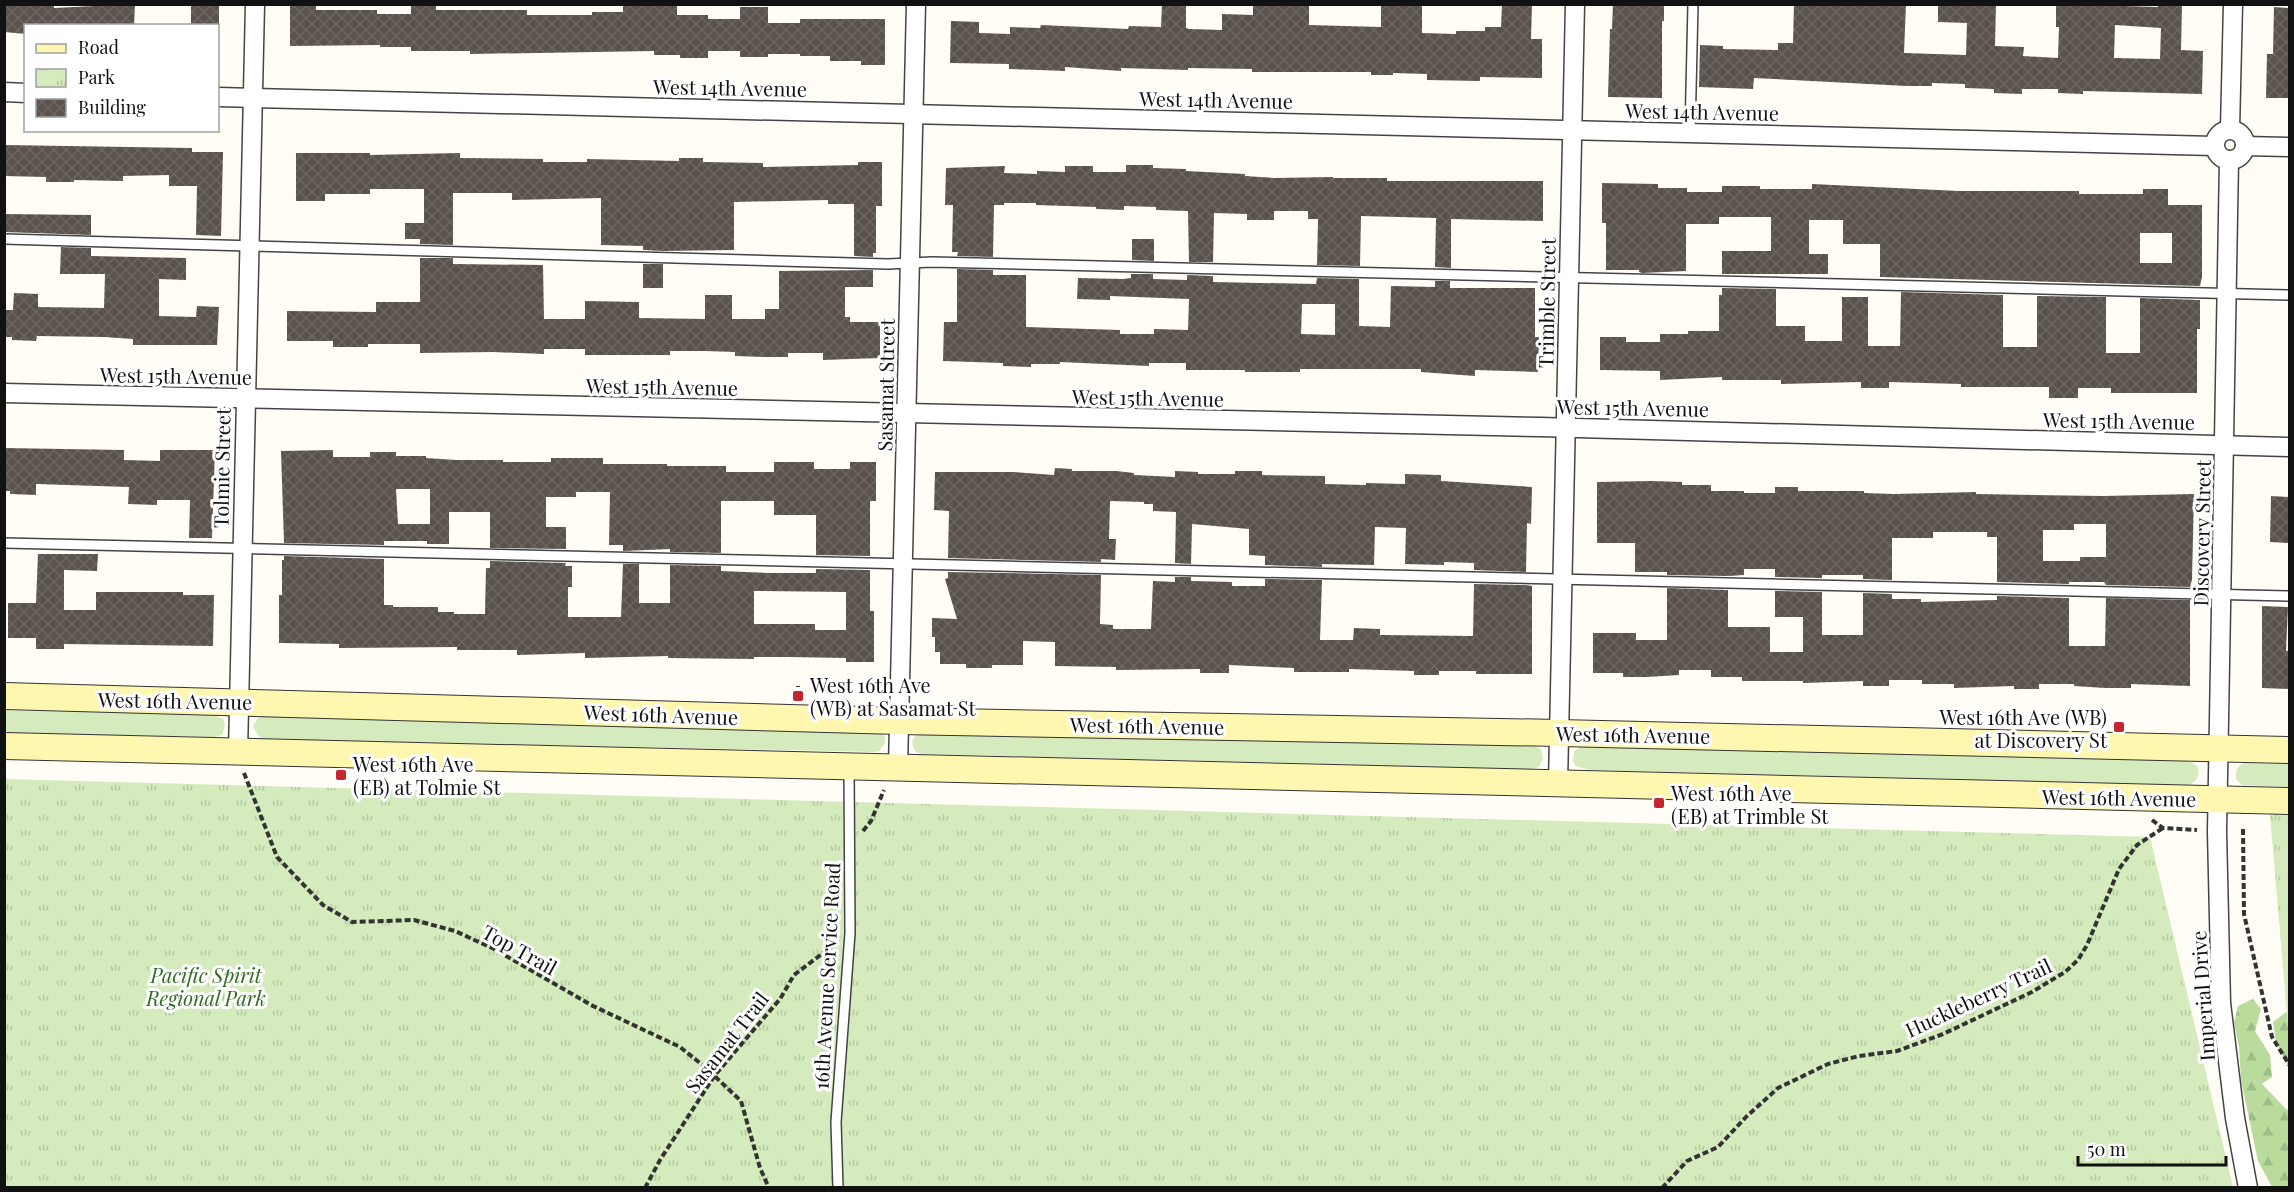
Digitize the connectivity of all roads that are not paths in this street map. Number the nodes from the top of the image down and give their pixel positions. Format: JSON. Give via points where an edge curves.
{"nodes":[{"id":1,"x":255,"y":4,"type":"edge"},
{"id":2,"x":916,"y":4,"type":"edge"},
{"id":3,"x":1575,"y":4,"type":"edge"},
{"id":4,"x":1693,"y":4,"type":"edge"},
{"id":5,"x":2233,"y":4,"type":"edge"},
{"id":6,"x":4,"y":92,"type":"edge"},
{"id":7,"x":24,"y":93,"type":"edge"},
{"id":8,"x":219,"y":98,"type":"edge"},
{"id":9,"x":252,"y":98,"type":"junction"},
{"id":10,"x":914,"y":114,"type":"junction"},
{"id":11,"x":2230,"y":129,"type":"junction"},
{"id":12,"x":1573,"y":130,"type":"junction"},
{"id":13,"x":1689,"y":133,"type":"junction"},
{"id":14,"x":2214,"y":146,"type":"junction"},
{"id":15,"x":2245,"y":146,"type":"junction"},
{"id":16,"x":2289,"y":147,"type":"edge"},
{"id":17,"x":2229,"y":160,"type":"junction"},
{"id":18,"x":4,"y":239,"type":"edge"},
{"id":19,"x":249,"y":246,"type":"junction"},
{"id":20,"x":910,"y":263,"type":"junction"},
{"id":21,"x":1569,"y":279,"type":"junction"},
{"id":22,"x":2228,"y":294,"type":"junction"},
{"id":23,"x":2289,"y":296,"type":"edge"},
{"id":24,"x":4,"y":393,"type":"edge"},
{"id":25,"x":245,"y":399,"type":"junction"},
{"id":26,"x":907,"y":414,"type":"junction"},
{"id":27,"x":1566,"y":428,"type":"junction"},
{"id":28,"x":2225,"y":445,"type":"junction"},
{"id":29,"x":2289,"y":447,"type":"edge"},
{"id":30,"x":4,"y":543,"type":"edge"},
{"id":31,"x":242,"y":549,"type":"junction"},
{"id":32,"x":903,"y":564,"type":"junction"},
{"id":33,"x":1563,"y":579,"type":"junction"},
{"id":34,"x":2222,"y":594,"type":"junction"},
{"id":35,"x":2289,"y":596,"type":"edge"},
{"id":36,"x":4,"y":696,"type":"edge"},
{"id":37,"x":238,"y":702,"type":"junction"},
{"id":38,"x":898,"y":721,"type":"junction"},
{"id":39,"x":1559,"y":732,"type":"junction"},
{"id":40,"x":4,"y":746,"type":"edge"},
{"id":41,"x":2217,"y":748,"type":"junction"},
{"id":42,"x":2289,"y":750,"type":"edge"},
{"id":43,"x":240,"y":762,"type":"junction"},
{"id":44,"x":849,"y":766,"type":"junction"},
{"id":45,"x":892,"y":777,"type":"junction"},
{"id":46,"x":1558,"y":783,"type":"junction"},
{"id":47,"x":2217,"y":799,"type":"junction"},
{"id":48,"x":2289,"y":801,"type":"edge"},
{"id":49,"x":838,"y":1188,"type":"edge"},
{"id":50,"x":2248,"y":1188,"type":"edge"}],
"edges":[{"from":1,"to":9,"type":"street","name":"Tolmie Street"},
{"from":2,"to":10,"type":"street","name":"Sasamat Street"},
{"from":3,"to":12,"type":"street","name":"Trimble Street"},
{"from":4,"to":13,"type":"lane"},
{"from":5,"to":11,"type":"street"},
{"from":6,"to":7,"type":"street"},
{"from":8,"to":9,"type":"street","name":"West 14th Avenue"},
{"from":9,"to":10,"type":"street","name":"West 14th Avenue"},
{"from":9,"to":19,"type":"street","name":"Tolmie Street"},
{"from":10,"to":12,"type":"street","name":"West 14th Avenue"},
{"from":10,"to":20,"type":"street","name":"Sasamat Street"},
{"from":11,"to":14,"type":"street","via":[[2217,136]]},
{"from":11,"to":15,"type":"street","via":[[2243,136]]},
{"from":12,"to":13,"type":"street","name":"West 14th Avenue"},
{"from":12,"to":21,"type":"street","name":"Trimble Street"},
{"from":13,"to":14,"type":"street","name":"West 14th Avenue"},
{"from":14,"to":17,"type":"street","via":[[2217,154]]},
{"from":15,"to":16,"type":"street"},
{"from":15,"to":17,"type":"street","via":[[2238,158]]},
{"from":17,"to":22,"type":"street","name":"Discovery Street"},
{"from":18,"to":19,"type":"lane"},
{"from":19,"to":20,"type":"lane"},
{"from":19,"to":25,"type":"street","name":"Tolmie Street"},
{"from":20,"to":21,"type":"lane"},
{"from":20,"to":26,"type":"street","name":"Sasamat Street"},
{"from":21,"to":22,"type":"lane"},
{"from":21,"to":27,"type":"street","name":"Trimble Street"},
{"from":22,"to":23,"type":"lane"},
{"from":22,"to":28,"type":"street","name":"Discovery Street"},
{"from":24,"to":25,"type":"street","name":"West 15th Avenue"},
{"from":25,"to":26,"type":"street","name":"West 15th Avenue"},
{"from":25,"to":31,"type":"street","name":"Tolmie Street"},
{"from":26,"to":27,"type":"street","name":"West 15th Avenue"},
{"from":26,"to":32,"type":"street","name":"Sasamat Street"},
{"from":27,"to":28,"type":"street","name":"West 15th Avenue"},
{"from":27,"to":33,"type":"street","name":"Trimble Street"},
{"from":28,"to":29,"type":"street","name":"West 15th Avenue"},
{"from":28,"to":34,"type":"street","name":"Discovery Street"},
{"from":30,"to":31,"type":"lane"},
{"from":31,"to":32,"type":"lane"},
{"from":31,"to":37,"type":"street","name":"Tolmie Street"},
{"from":32,"to":33,"type":"lane"},
{"from":32,"to":38,"type":"street","name":"Sasamat Street"},
{"from":33,"to":34,"type":"lane"},
{"from":33,"to":39,"type":"street","name":"Trimble Street"},
{"from":34,"to":35,"type":"lane"},
{"from":34,"to":41,"type":"street","name":"Discovery Street"},
{"from":36,"to":37,"type":"main road","name":"West 16th Avenue"},
{"from":37,"to":38,"type":"main road","name":"West 16th Avenue"},
{"from":37,"to":43,"type":"street","name":"Tolmie Street"},
{"from":38,"to":39,"type":"main road","name":"West 16th Avenue"},
{"from":38,"to":45,"type":"street","name":"Sasamat Street"},
{"from":39,"to":41,"type":"main road","name":"West 16th Avenue"},
{"from":39,"to":46,"type":"street","name":"Trimble Street"},
{"from":40,"to":43,"type":"main road","name":"West 16th Avenue"},
{"from":41,"to":42,"type":"main road","name":"West 16th Avenue"},
{"from":41,"to":47,"type":"street","name":"Discovery Street"},
{"from":43,"to":44,"type":"main road","name":"West 16th Avenue"},
{"from":44,"to":45,"type":"main road","name":"West 16th Avenue"},
{"from":44,"to":49,"type":"lane","name":"16th Avenue Service Road","via":[[850,933],[836,1122]]},
{"from":45,"to":46,"type":"main road","name":"West 16th Avenue"},
{"from":46,"to":47,"type":"main road","name":"West 16th Avenue"},
{"from":47,"to":48,"type":"main road","name":"West 16th Avenue"},
{"from":47,"to":50,"type":"street","name":"Imperial Drive","via":[[2221,1004]]}]}
